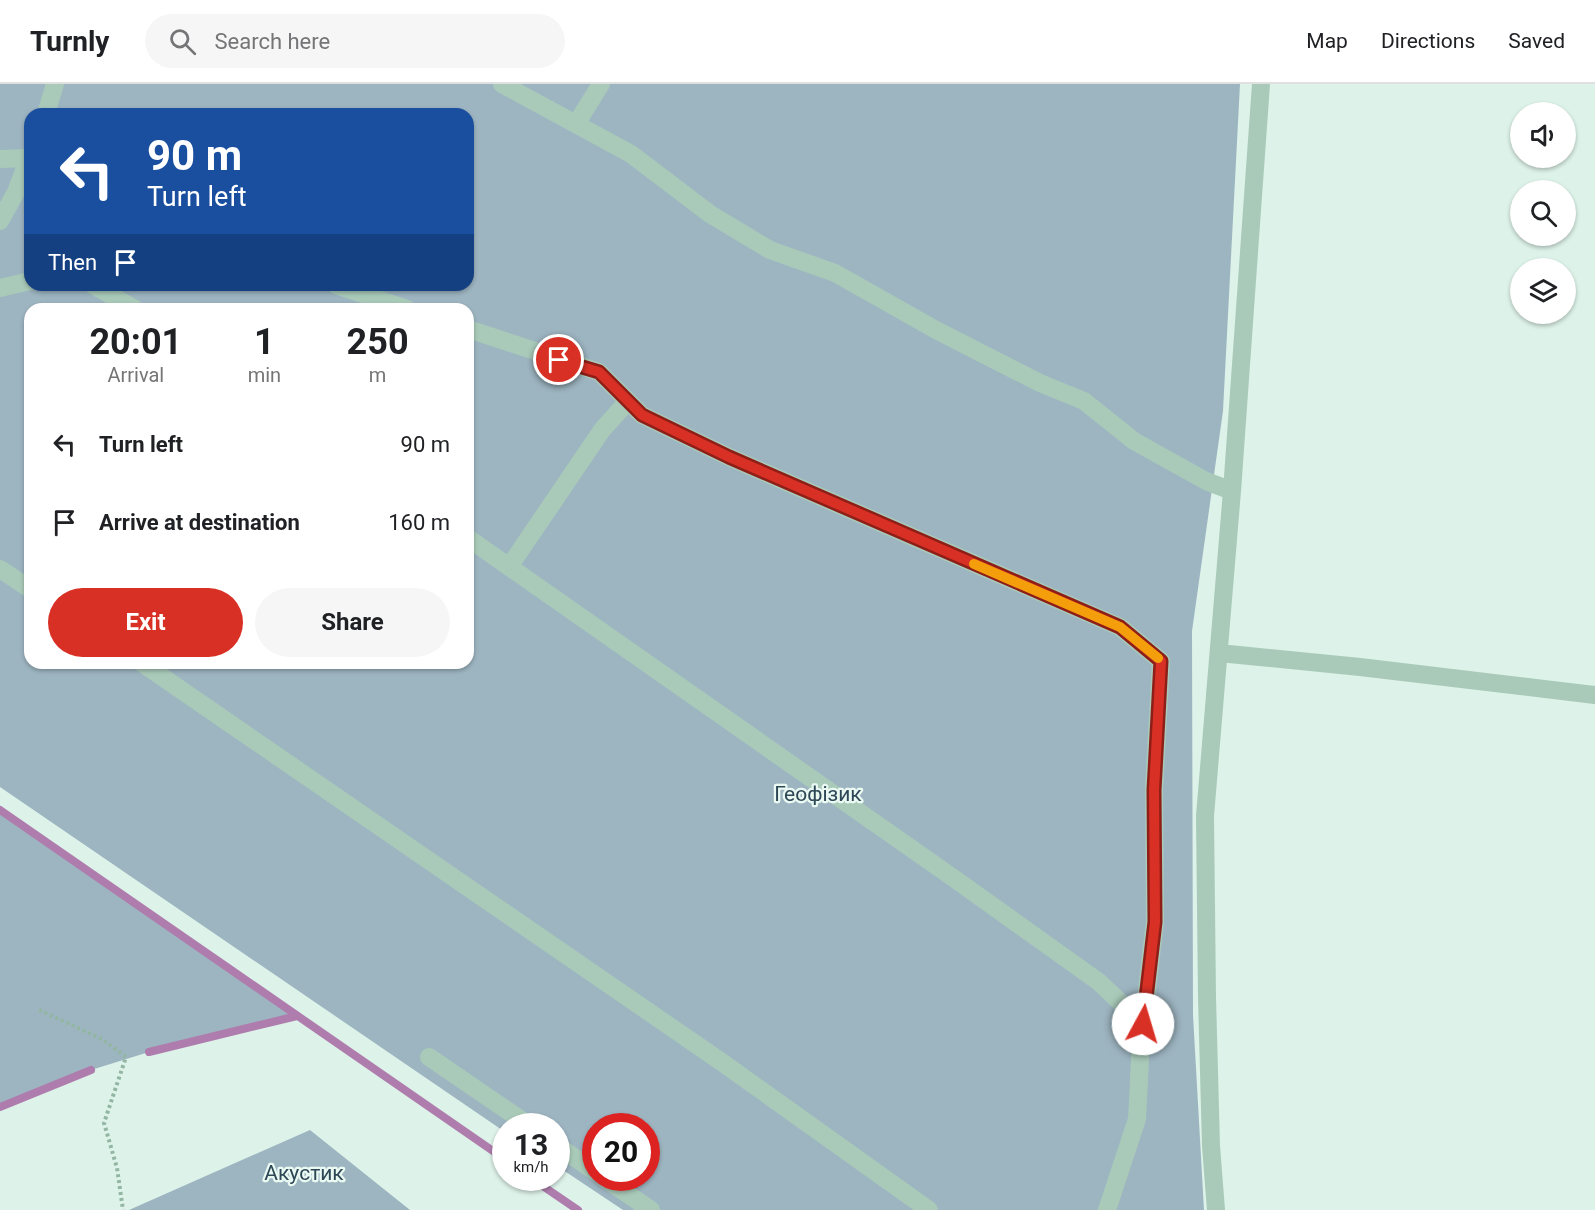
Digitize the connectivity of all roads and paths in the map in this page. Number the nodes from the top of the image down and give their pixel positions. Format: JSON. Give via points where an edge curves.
{"nodes":[{"id":1,"x":55,"y":84,"type":"edge"},
{"id":2,"x":502,"y":84,"type":"edge"},
{"id":3,"x":601,"y":84,"type":"edge"},
{"id":4,"x":1261,"y":84,"type":"edge"},
{"id":5,"x":48,"y":108,"type":"edge"},
{"id":6,"x":576,"y":124,"type":"junction"},
{"id":7,"x":24,"y":157,"type":"edge"},
{"id":8,"x":0,"y":159,"type":"edge"},
{"id":9,"x":24,"y":171,"type":"edge"},
{"id":10,"x":0,"y":221,"type":"edge"},
{"id":11,"x":24,"y":282,"type":"edge"},
{"id":12,"x":0,"y":288,"type":"edge"},
{"id":13,"x":104,"y":291,"type":"edge"},
{"id":14,"x":354,"y":291,"type":"edge"},
{"id":15,"x":124,"y":303,"type":"edge"},
{"id":16,"x":389,"y":303,"type":"edge"},
{"id":17,"x":474,"y":331,"type":"edge"},
{"id":18,"x":628,"y":401,"type":"junction"},
{"id":19,"x":1232,"y":491,"type":"junction"},
{"id":20,"x":474,"y":542,"type":"edge"},
{"id":21,"x":509,"y":567,"type":"junction"},
{"id":22,"x":0,"y":569,"type":"edge"},
{"id":23,"x":24,"y":585,"type":"edge"},
{"id":24,"x":1219,"y":653,"type":"junction"},
{"id":25,"x":151,"y":669,"type":"edge"},
{"id":26,"x":1595,"y":695,"type":"edge"},
{"id":27,"x":39,"y":1010,"type":"dead end"},
{"id":28,"x":1143,"y":1024,"type":"junction"},
{"id":29,"x":429,"y":1058,"type":"dead end"},
{"id":30,"x":511,"y":1113,"type":"edge"},
{"id":31,"x":623,"y":1191,"type":"edge"},
{"id":32,"x":123,"y":1210,"type":"edge"},
{"id":33,"x":651,"y":1210,"type":"edge"},
{"id":34,"x":929,"y":1210,"type":"edge"},
{"id":35,"x":1107,"y":1210,"type":"edge"},
{"id":36,"x":1216,"y":1210,"type":"edge"}],
"edges":[{"from":1,"to":5,"type":"street"},
{"from":2,"to":6,"type":"street"},
{"from":3,"to":6,"type":"street"},
{"from":4,"to":19,"type":"street"},
{"from":6,"to":19,"type":"street","via":[[631,154],[710,214],[770,250],[835,273],[946,335],[1084,401],[1134,441]]},
{"from":7,"to":8,"type":"street"},
{"from":9,"to":10,"type":"street"},
{"from":11,"to":12,"type":"street"},
{"from":13,"to":15,"type":"street"},
{"from":14,"to":16,"type":"street"},
{"from":17,"to":18,"type":"street","via":[[599,372]]},
{"from":18,"to":21,"type":"street","via":[[602,430]]},
{"from":18,"to":28,"type":"street","via":[[642,415],[729,457],[1120,627],[1161,661],[1154,790],[1155,922]]},
{"from":19,"to":24,"type":"street"},
{"from":20,"to":21,"type":"street"},
{"from":21,"to":28,"type":"street","via":[[1099,982]]},
{"from":22,"to":23,"type":"street"},
{"from":24,"to":26,"type":"street"},
{"from":24,"to":36,"type":"street","via":[[1205,816],[1211,1146]]},
{"from":25,"to":34,"type":"street","via":[[723,1063]]},
{"from":27,"to":32,"type":"path","via":[[102,1039],[126,1057],[104,1123],[117,1168]]},
{"from":28,"to":35,"type":"street","via":[[1137,1119]]},
{"from":29,"to":30,"type":"street"},
{"from":31,"to":33,"type":"street"}]}
